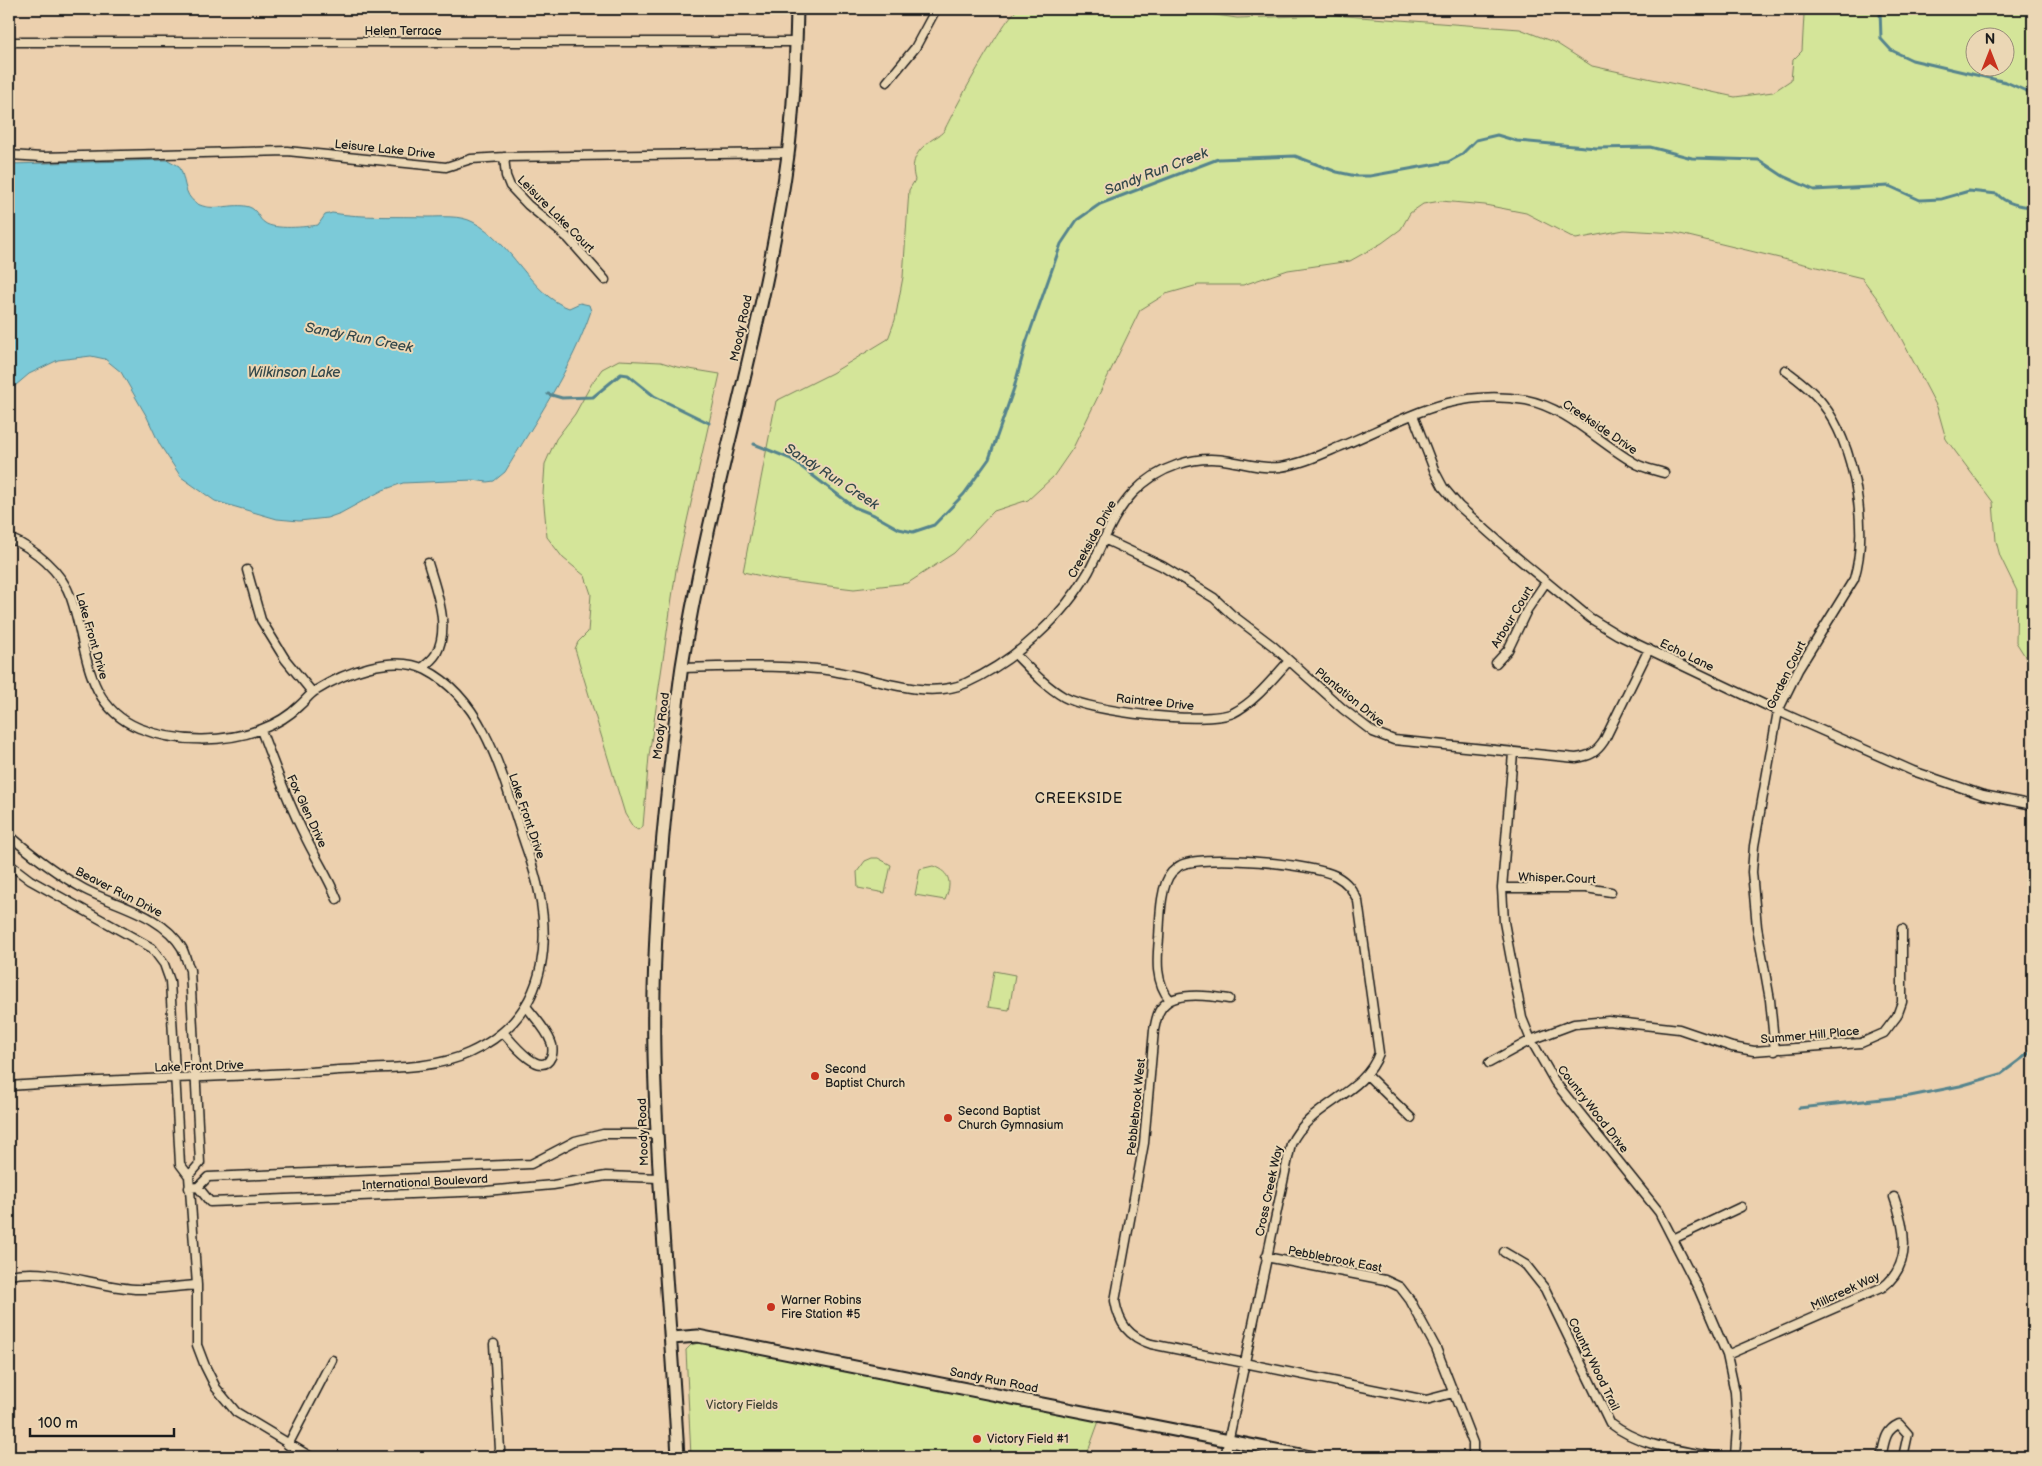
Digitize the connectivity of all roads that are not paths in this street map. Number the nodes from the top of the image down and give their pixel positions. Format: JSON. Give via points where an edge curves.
{"nodes":[{"id":1,"x":797,"y":9,"type":"edge"},
{"id":2,"x":936,"y":9,"type":"edge"},
{"id":3,"x":9,"y":42,"type":"edge"},
{"id":4,"x":796,"y":42,"type":"junction"},
{"id":5,"x":887,"y":82,"type":"dead end"},
{"id":6,"x":788,"y":153,"type":"junction"},
{"id":7,"x":9,"y":155,"type":"edge"},
{"id":8,"x":504,"y":157,"type":"junction"},
{"id":9,"x":605,"y":280,"type":"dead end"},
{"id":10,"x":1785,"y":370,"type":"dead end"},
{"id":11,"x":1413,"y":415,"type":"junction"},
{"id":12,"x":1664,"y":473,"type":"dead end"},
{"id":13,"x":9,"y":538,"type":"edge"},
{"id":14,"x":1104,"y":539,"type":"junction"},
{"id":15,"x":428,"y":564,"type":"dead end"},
{"id":16,"x":247,"y":570,"type":"dead end"},
{"id":17,"x":1546,"y":582,"type":"junction"},
{"id":18,"x":1649,"y":649,"type":"junction"},
{"id":19,"x":1015,"y":654,"type":"junction"},
{"id":20,"x":1289,"y":661,"type":"junction"},
{"id":21,"x":1496,"y":663,"type":"dead end"},
{"id":22,"x":422,"y":668,"type":"junction"},
{"id":23,"x":682,"y":668,"type":"junction"},
{"id":24,"x":312,"y":692,"type":"junction"},
{"id":25,"x":1778,"y":712,"type":"junction"},
{"id":26,"x":261,"y":730,"type":"junction"},
{"id":27,"x":1513,"y":753,"type":"junction"},
{"id":28,"x":2033,"y":805,"type":"edge"},
{"id":29,"x":9,"y":835,"type":"edge"},
{"id":30,"x":9,"y":864,"type":"edge"},
{"id":31,"x":1502,"y":888,"type":"junction"},
{"id":32,"x":1611,"y":892,"type":"dead end"},
{"id":33,"x":337,"y":899,"type":"dead end"},
{"id":34,"x":1902,"y":929,"type":"dead end"},
{"id":35,"x":1229,"y":999,"type":"dead end"},
{"id":36,"x":1170,"y":1000,"type":"junction"},
{"id":37,"x":526,"y":1006,"type":"junction"},
{"id":38,"x":503,"y":1032,"type":"junction"},
{"id":39,"x":1531,"y":1040,"type":"junction"},
{"id":40,"x":1775,"y":1051,"type":"junction"},
{"id":41,"x":1489,"y":1063,"type":"dead end"},
{"id":42,"x":1367,"y":1075,"type":"junction"},
{"id":43,"x":195,"y":1077,"type":"junction"},
{"id":44,"x":176,"y":1078,"type":"junction"},
{"id":45,"x":9,"y":1086,"type":"edge"},
{"id":46,"x":1411,"y":1118,"type":"dead end"},
{"id":47,"x":657,"y":1134,"type":"junction"},
{"id":48,"x":189,"y":1176,"type":"junction"},
{"id":49,"x":659,"y":1178,"type":"junction"},
{"id":50,"x":198,"y":1187,"type":"junction"},
{"id":51,"x":189,"y":1188,"type":"junction"},
{"id":52,"x":1894,"y":1197,"type":"dead end"},
{"id":53,"x":1741,"y":1207,"type":"dead end"},
{"id":54,"x":1674,"y":1239,"type":"junction"},
{"id":55,"x":1504,"y":1252,"type":"dead end"},
{"id":56,"x":1266,"y":1258,"type":"junction"},
{"id":57,"x":9,"y":1275,"type":"edge"},
{"id":58,"x":197,"y":1285,"type":"junction"},
{"id":59,"x":672,"y":1338,"type":"junction"},
{"id":60,"x":494,"y":1344,"type":"dead end"},
{"id":61,"x":1727,"y":1355,"type":"junction"},
{"id":62,"x":332,"y":1360,"type":"dead end"},
{"id":63,"x":1244,"y":1363,"type":"junction"},
{"id":64,"x":1453,"y":1393,"type":"junction"},
{"id":65,"x":1228,"y":1440,"type":"junction"},
{"id":66,"x":288,"y":1445,"type":"junction"},
{"id":67,"x":311,"y":1457,"type":"edge"},
{"id":68,"x":496,"y":1457,"type":"edge"},
{"id":69,"x":678,"y":1457,"type":"edge"},
{"id":70,"x":1225,"y":1457,"type":"edge"},
{"id":71,"x":1311,"y":1457,"type":"edge"},
{"id":72,"x":1473,"y":1457,"type":"edge"},
{"id":73,"x":1716,"y":1457,"type":"edge"},
{"id":74,"x":1735,"y":1457,"type":"edge"},
{"id":75,"x":1881,"y":1457,"type":"edge"},
{"id":76,"x":1903,"y":1457,"type":"edge"}],
"edges":[{"from":1,"to":4,"type":"main road","name":"Moody Road"},
{"from":2,"to":5,"type":"street","via":[[914,48]]},
{"from":3,"to":4,"type":"street","name":"Helen Terrace"},
{"from":4,"to":6,"type":"main road","name":"Moody Road"},
{"from":6,"to":8,"type":"street","name":"Leisure Lake Drive"},
{"from":6,"to":23,"type":"main road","name":"Moody Road","via":[[753,340]]},
{"from":7,"to":8,"type":"street","name":"Leisure Lake Drive","via":[[287,151],[446,167],[471,159]]},
{"from":8,"to":9,"type":"street","name":"Leisure Lake Court","via":[[510,186],[569,239]]},
{"from":10,"to":25,"type":"street","name":"Garden Court","via":[[1822,403],[1838,430],[1852,468],[1860,537],[1854,578],[1798,670]]},
{"from":11,"to":12,"type":"street","name":"Creekside Drive","via":[[1451,401],[1489,397],[1527,400],[1567,417],[1635,464]]},
{"from":11,"to":14,"type":"street","name":"Creekside Drive","via":[[1315,457],[1280,467],[1208,458],[1173,466],[1154,475],[1134,491],[1118,510]]},
{"from":11,"to":17,"type":"street","name":"Echo Lane","via":[[1443,486],[1459,506]]},
{"from":13,"to":26,"type":"street","name":"Lake Front Drive","via":[[38,556],[56,573],[70,594],[94,686],[121,719],[161,735],[207,740]]},
{"from":14,"to":19,"type":"street","name":"Creekside Drive","via":[[1070,601]]},
{"from":14,"to":20,"type":"street","name":"Plantation Drive","via":[[1131,550],[1199,588]]},
{"from":15,"to":22,"type":"street","via":[[442,622],[436,655]]},
{"from":16,"to":24,"type":"street","via":[[261,620],[285,659]]},
{"from":17,"to":18,"type":"street","name":"Echo Lane","via":[[1590,618]]},
{"from":17,"to":21,"type":"street","name":"Arbour Court","via":[[1527,610],[1508,650]]},
{"from":18,"to":25,"type":"street","name":"Echo Lane"},
{"from":18,"to":27,"type":"street","name":"Plantation Drive","via":[[1597,752],[1576,758]]},
{"from":19,"to":20,"type":"street","name":"Raintree Drive","via":[[1048,685],[1082,705],[1200,718],[1218,717],[1240,710]]},
{"from":19,"to":23,"type":"street","name":"Creekside Drive","via":[[966,683],[921,689],[820,669],[744,665]]},
{"from":20,"to":27,"type":"street","name":"Plantation Drive","via":[[1343,709],[1383,737]]},
{"from":22,"to":24,"type":"street","name":"Lake Front Drive","via":[[382,664],[358,669]]},
{"from":22,"to":37,"type":"street","name":"Lake Front Drive","via":[[448,683],[478,719],[494,754],[530,858],[542,902],[545,931],[535,985]]},
{"from":23,"to":47,"type":"main road","name":"Moody Road","via":[[655,935]]},
{"from":24,"to":26,"type":"street","name":"Lake Front Drive","via":[[297,708]]},
{"from":25,"to":28,"type":"street","name":"Echo Lane","via":[[1948,785]]},
{"from":25,"to":40,"type":"street","name":"Garden Court","via":[[1752,872]]},
{"from":26,"to":33,"type":"street","name":"Fox Glen Drive","via":[[304,835]]},
{"from":27,"to":31,"type":"street","name":"Country Wood Drive"},
{"from":29,"to":43,"type":"street","name":"Beaver Run Drive","via":[[32,855],[84,889],[138,912],[167,930],[182,948],[190,970]]},
{"from":30,"to":44,"type":"street","via":[[30,880],[152,948],[164,964],[170,981]]},
{"from":31,"to":32,"type":"street","name":"Whisper Court","via":[[1586,888]]},
{"from":31,"to":39,"type":"street","name":"Country Wood Drive","via":[[1504,922],[1514,977],[1522,1018]]},
{"from":34,"to":40,"type":"street","name":"Summer Hill Place","via":[[1902,1002],[1892,1025],[1884,1033],[1861,1043]]},
{"from":35,"to":36,"type":"street","via":[[1194,995]]},
{"from":36,"to":42,"type":"street","name":"Cross Creek Way","via":[[1164,992],[1157,966],[1162,900],[1171,873],[1181,865],[1210,860],[1325,871],[1349,884],[1358,900],[1379,1042],[1376,1062]]},
{"from":36,"to":63,"type":"street","name":"Pebblebrook West","via":[[1158,1014],[1154,1030],[1144,1143],[1117,1286],[1117,1315],[1130,1335],[1139,1340]]},
{"from":37,"to":38,"type":"street","name":"Lake Front Drive"},
{"from":37,"to":38,"type":"street","via":[[551,1042],[549,1061],[535,1063]]},
{"from":38,"to":43,"type":"street","name":"Lake Front Drive","via":[[472,1052],[452,1060],[403,1067]]},
{"from":39,"to":40,"type":"street","name":"Summer Hill Place","via":[[1574,1024],[1608,1021],[1679,1029],[1732,1047]]},
{"from":39,"to":41,"type":"street","name":"Summer Hill Place"},
{"from":39,"to":54,"type":"street","name":"Country Wood Drive","via":[[1554,1082],[1634,1179]]},
{"from":42,"to":46,"type":"street"},
{"from":42,"to":56,"type":"street","name":"Cross Creek Way","via":[[1296,1132],[1287,1158]]},
{"from":43,"to":44,"type":"street","name":"Lake Front Drive"},
{"from":43,"to":48,"type":"street","name":"Beaver Run Drive","via":[[200,1163]]},
{"from":44,"to":45,"type":"street","name":"Lake Front Drive"},
{"from":44,"to":48,"type":"street","via":[[180,1164]]},
{"from":47,"to":49,"type":"main road","name":"Moody Road"},
{"from":47,"to":50,"type":"street","name":"International Boulevard","via":[[603,1134],[575,1141],[532,1164],[208,1177]]},
{"from":48,"to":51,"type":"street"},
{"from":49,"to":50,"type":"street","name":"International Boulevard","via":[[606,1176],[486,1191],[210,1202]]},
{"from":49,"to":59,"type":"main road","name":"Moody Road"},
{"from":50,"to":51,"type":"street","name":"International Boulevard"},
{"from":51,"to":58,"type":"street"},
{"from":52,"to":61,"type":"street","name":"Millcreek Way","via":[[1902,1219],[1904,1253],[1890,1281]]},
{"from":53,"to":54,"type":"street"},
{"from":54,"to":61,"type":"street","name":"Country Wood Drive"},
{"from":55,"to":73,"type":"street","name":"Country Wood Trail","via":[[1526,1266],[1545,1289],[1610,1423],[1627,1436],[1645,1443]]},
{"from":56,"to":63,"type":"street","name":"Cross Creek Way"},
{"from":56,"to":64,"type":"street","name":"Pebblebrook East","via":[[1385,1280],[1400,1287],[1436,1348]]},
{"from":57,"to":58,"type":"street","via":[[23,1272],[60,1275],[135,1289]]},
{"from":58,"to":66,"type":"street","via":[[197,1345],[216,1388],[236,1412]]},
{"from":59,"to":65,"type":"main road","name":"Sandy Run Road","via":[[698,1336]]},
{"from":59,"to":69,"type":"main road","name":"Moody Road"},
{"from":60,"to":68,"type":"street","via":[[500,1450]]},
{"from":61,"to":74,"type":"street","name":"Country Wood Drive","via":[[1735,1392]]},
{"from":62,"to":66,"type":"street"},
{"from":63,"to":64,"type":"street","via":[[1426,1400]]},
{"from":63,"to":65,"type":"street","name":"Cross Creek Way"},
{"from":64,"to":72,"type":"street","name":"Pebblebrook East","via":[[1473,1443]]},
{"from":65,"to":70,"type":"street","name":"Cross Creek Way"},
{"from":65,"to":71,"type":"main road","name":"Sandy Run Road"},
{"from":66,"to":67,"type":"street"},
{"from":75,"to":76,"type":"street","via":[[1884,1438],[1890,1428],[1899,1424],[1908,1434]]}]}
